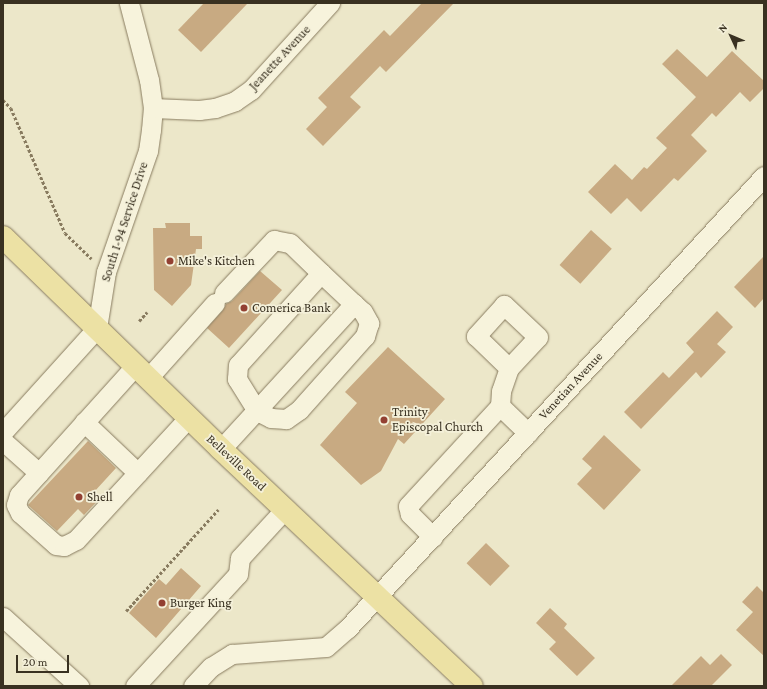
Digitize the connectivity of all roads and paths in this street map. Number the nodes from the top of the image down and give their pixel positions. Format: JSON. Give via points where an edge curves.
{"nodes":[{"id":1,"x":129,"y":3,"type":"edge"},
{"id":2,"x":330,"y":3,"type":"edge"},
{"id":3,"x":3,"y":100,"type":"edge"},
{"id":4,"x":153,"y":108,"type":"junction"},
{"id":5,"x":764,"y":176,"type":"edge"},
{"id":6,"x":3,"y":237,"type":"edge"},
{"id":7,"x":87,"y":254,"type":"dead end"},
{"id":8,"x":321,"y":273,"type":"junction"},
{"id":9,"x":354,"y":304,"type":"junction"},
{"id":10,"x":147,"y":312,"type":"dead end"},
{"id":11,"x":139,"y":322,"type":"dead end"},
{"id":12,"x":97,"y":328,"type":"junction"},
{"id":13,"x":509,"y":368,"type":"dead end"},
{"id":14,"x":142,"y":371,"type":"junction"},
{"id":15,"x":500,"y":406,"type":"junction"},
{"id":16,"x":257,"y":411,"type":"junction"},
{"id":17,"x":189,"y":417,"type":"junction"},
{"id":18,"x":84,"y":422,"type":"junction"},
{"id":19,"x":3,"y":432,"type":"edge"},
{"id":20,"x":528,"y":433,"type":"junction"},
{"id":21,"x":3,"y":441,"type":"edge"},
{"id":22,"x":221,"y":449,"type":"junction"},
{"id":23,"x":39,"y":473,"type":"junction"},
{"id":24,"x":138,"y":473,"type":"junction"},
{"id":25,"x":285,"y":509,"type":"junction"},
{"id":26,"x":218,"y":510,"type":"dead end"},
{"id":27,"x":433,"y":537,"type":"junction"},
{"id":28,"x":379,"y":596,"type":"junction"},
{"id":29,"x":126,"y":611,"type":"dead end"},
{"id":30,"x":3,"y":617,"type":"edge"},
{"id":31,"x":79,"y":686,"type":"edge"},
{"id":32,"x":135,"y":686,"type":"edge"},
{"id":33,"x":192,"y":686,"type":"edge"},
{"id":34,"x":472,"y":686,"type":"edge"}],
"edges":[{"from":1,"to":4,"type":"street","name":"South I-94 Service Drive","via":[[149,80]]},
{"from":2,"to":4,"type":"street","name":"Jeanette Avenue","via":[[252,90],[235,101],[199,110]]},
{"from":3,"to":7,"type":"path","via":[[11,108],[65,233]]},
{"from":4,"to":12,"type":"street","name":"South I-94 Service Drive","via":[[148,151],[106,272]]},
{"from":5,"to":20,"type":"street","name":"Venetian Avenue"},
{"from":6,"to":12,"type":"main road","name":"Belleville Road"},
{"from":8,"to":9,"type":"street"},
{"from":8,"to":14,"type":"street","via":[[290,243],[274,240],[220,298]]},
{"from":8,"to":16,"type":"street","via":[[238,365],[237,379],[245,396]]},
{"from":9,"to":16,"type":"street"},
{"from":9,"to":16,"type":"street","via":[[369,323],[365,336],[299,410],[286,419],[272,418]]},
{"from":10,"to":11,"type":"path"},
{"from":12,"to":14,"type":"main road","name":"Belleville Road"},
{"from":12,"to":19,"type":"street"},
{"from":13,"to":15,"type":"street","via":[[501,391]]},
{"from":14,"to":17,"type":"main road","name":"Belleville Road"},
{"from":14,"to":18,"type":"street"},
{"from":15,"to":20,"type":"street"},
{"from":15,"to":27,"type":"street","via":[[408,506],[410,514]]},
{"from":16,"to":22,"type":"street"},
{"from":17,"to":22,"type":"main road","name":"Belleville Road"},
{"from":17,"to":24,"type":"street"},
{"from":18,"to":23,"type":"street"},
{"from":18,"to":24,"type":"street"},
{"from":20,"to":27,"type":"street","name":"Venetian Avenue"},
{"from":21,"to":23,"type":"street"},
{"from":22,"to":25,"type":"main road","name":"Belleville Road"},
{"from":23,"to":24,"type":"street","via":[[19,495],[16,504],[20,513],[56,546],[64,546],[76,540]]},
{"from":25,"to":28,"type":"main road","name":"Belleville Road"},
{"from":25,"to":32,"type":"street","via":[[240,558],[238,574]]},
{"from":26,"to":29,"type":"path"},
{"from":27,"to":28,"type":"street","name":"Venetian Avenue"},
{"from":28,"to":33,"type":"street","name":"Venetian Avenue","via":[[326,647],[232,654],[211,666]]},
{"from":28,"to":34,"type":"main road","name":"Belleville Road"},
{"from":30,"to":31,"type":"street"}]}
